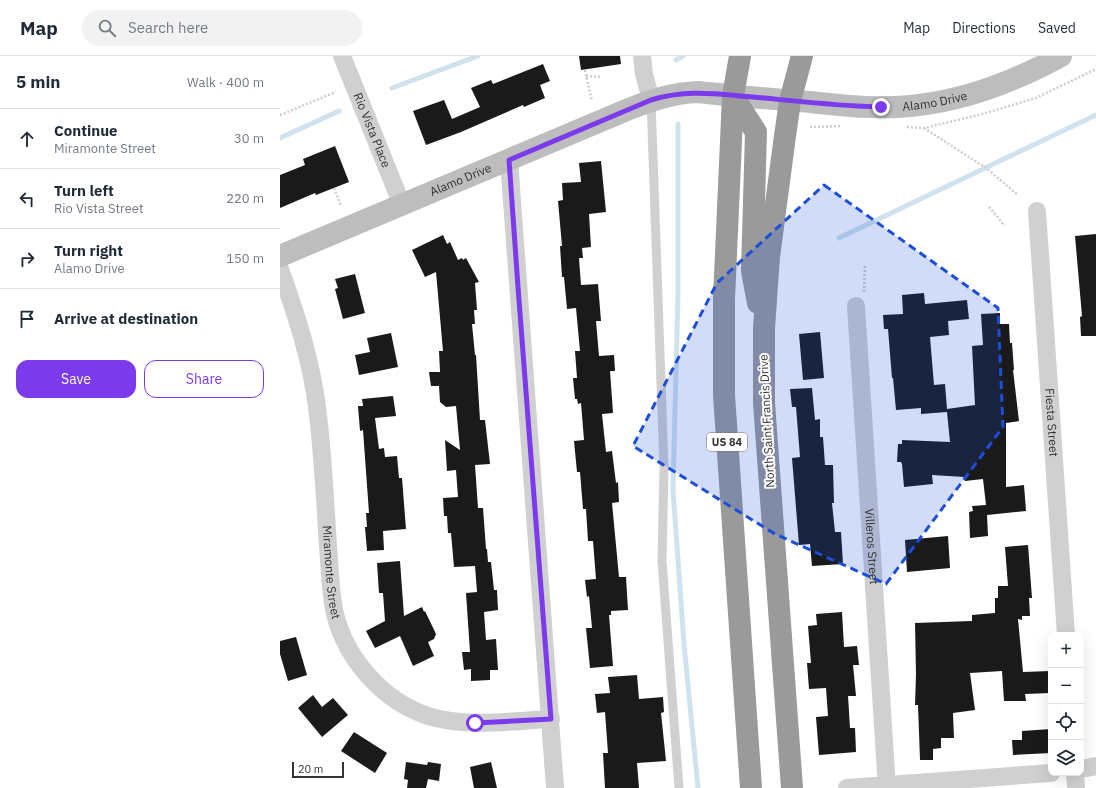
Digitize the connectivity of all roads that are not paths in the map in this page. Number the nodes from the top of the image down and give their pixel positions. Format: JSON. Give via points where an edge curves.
{"nodes":[{"id":1,"x":342,"y":56,"type":"edge"},
{"id":2,"x":642,"y":56,"type":"edge"},
{"id":3,"x":740,"y":56,"type":"edge"},
{"id":4,"x":802,"y":56,"type":"edge"},
{"id":5,"x":1061,"y":56,"type":"edge"},
{"id":6,"x":734,"y":96,"type":"junction"},
{"id":7,"x":651,"y":100,"type":"junction"},
{"id":8,"x":790,"y":101,"type":"junction"},
{"id":9,"x":509,"y":160,"type":"junction"},
{"id":10,"x":402,"y":205,"type":"junction"},
{"id":11,"x":1037,"y":211,"type":"dead end"},
{"id":12,"x":280,"y":256,"type":"edge"},
{"id":13,"x":280,"y":269,"type":"edge"},
{"id":14,"x":860,"y":301,"type":"road end"},
{"id":15,"x":764,"y":328,"type":"junction"},
{"id":16,"x":1066,"y":632,"type":"edge"},
{"id":17,"x":551,"y":719,"type":"junction"},
{"id":18,"x":1096,"y":766,"type":"edge"},
{"id":19,"x":1084,"y":768,"type":"edge"},
{"id":20,"x":1048,"y":772,"type":"edge"},
{"id":21,"x":1075,"y":776,"type":"edge"},
{"id":22,"x":886,"y":786,"type":"edge"},
{"id":23,"x":555,"y":788,"type":"edge"},
{"id":24,"x":679,"y":788,"type":"edge"},
{"id":25,"x":751,"y":788,"type":"edge"},
{"id":26,"x":792,"y":788,"type":"edge"},
{"id":27,"x":847,"y":788,"type":"edge"},
{"id":28,"x":1076,"y":788,"type":"edge"}],
"edges":[{"from":1,"to":10,"type":"street","name":"Rio Vista Place"},
{"from":2,"to":7,"type":"street"},
{"from":3,"to":6,"type":"highway","number":"US 84"},
{"from":4,"to":8,"type":"highway","name":"North Saint Francis Drive"},
{"from":5,"to":8,"type":"street","name":"Alamo Drive","via":[[998,86],[938,102],[881,107]]},
{"from":6,"to":7,"type":"street","name":"Alamo Drive","via":[[692,92]]},
{"from":6,"to":8,"type":"street","name":"Alamo Drive"},
{"from":6,"to":15,"type":"highway","via":[[756,132],[752,271]]},
{"from":6,"to":25,"type":"highway","number":"US 84","via":[[724,299],[724,395]]},
{"from":7,"to":9,"type":"street","name":"Alamo Drive"},
{"from":7,"to":24,"type":"lane","via":[[664,468],[662,561]]},
{"from":8,"to":15,"type":"highway","name":"North Saint Francis Drive","via":[[769,257]]},
{"from":9,"to":10,"type":"street","name":"Alamo Drive"},
{"from":9,"to":17,"type":"street"},
{"from":10,"to":12,"type":"street","name":"Alamo Drive"},
{"from":11,"to":16,"type":"street","name":"Fiesta Street"},
{"from":13,"to":17,"type":"street","name":"Miramonte Street","via":[[304,342],[315,388],[334,609],[341,630],[356,659],[388,694],[412,710],[426,715],[459,723]]},
{"from":14,"to":22,"type":"street","name":"Villeros Street"},
{"from":15,"to":26,"type":"highway","name":"North Saint Francis Drive","via":[[764,403]]},
{"from":17,"to":23,"type":"street"},
{"from":18,"to":19,"type":"street"},
{"from":20,"to":22,"type":"street"},
{"from":21,"to":28,"type":"street"},
{"from":22,"to":27,"type":"street"}]}
